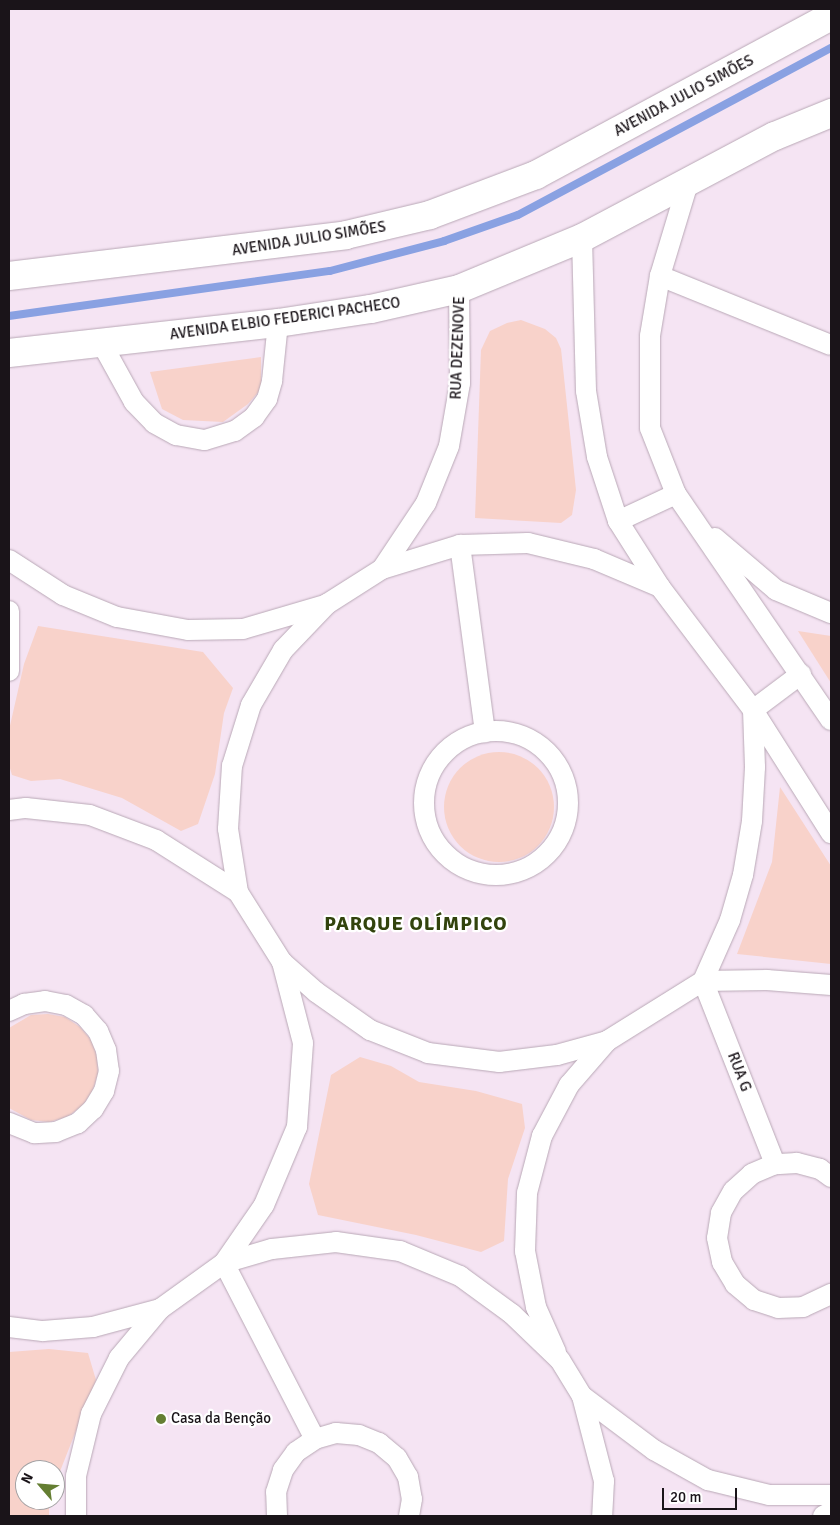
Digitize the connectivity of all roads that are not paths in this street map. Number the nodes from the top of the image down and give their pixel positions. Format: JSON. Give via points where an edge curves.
{"nodes":[{"id":1,"x":831,"y":16,"type":"edge"},
{"id":2,"x":831,"y":113,"type":"edge"},
{"id":3,"x":688,"y":183,"type":"junction"},
{"id":4,"x":582,"y":238,"type":"junction"},
{"id":5,"x":9,"y":276,"type":"edge"},
{"id":6,"x":660,"y":276,"type":"junction"},
{"id":7,"x":459,"y":289,"type":"junction"},
{"id":8,"x":278,"y":323,"type":"junction"},
{"id":9,"x":102,"y":344,"type":"junction"},
{"id":10,"x":831,"y":345,"type":"edge"},
{"id":11,"x":9,"y":353,"type":"edge"},
{"id":12,"x":676,"y":494,"type":"junction"},
{"id":13,"x":693,"y":519,"type":"junction"},
{"id":14,"x":618,"y":520,"type":"junction"},
{"id":15,"x":460,"y":545,"type":"junction"},
{"id":16,"x":9,"y":560,"type":"edge"},
{"id":17,"x":382,"y":569,"type":"junction"},
{"id":18,"x":660,"y":587,"type":"junction"},
{"id":19,"x":327,"y":604,"type":"junction"},
{"id":20,"x":9,"y":611,"type":"edge"},
{"id":21,"x":831,"y":613,"type":"edge"},
{"id":22,"x":9,"y":671,"type":"edge"},
{"id":23,"x":801,"y":674,"type":"junction"},
{"id":24,"x":753,"y":710,"type":"junction"},
{"id":25,"x":831,"y":720,"type":"edge"},
{"id":26,"x":484,"y":732,"type":"junction"},
{"id":27,"x":9,"y":810,"type":"edge"},
{"id":28,"x":831,"y":833,"type":"edge"},
{"id":29,"x":238,"y":892,"type":"junction"},
{"id":30,"x":282,"y":962,"type":"junction"},
{"id":31,"x":704,"y":981,"type":"junction"},
{"id":32,"x":831,"y":985,"type":"edge"},
{"id":33,"x":9,"y":1011,"type":"edge"},
{"id":34,"x":607,"y":1041,"type":"junction"},
{"id":35,"x":9,"y":1123,"type":"edge"},
{"id":36,"x":775,"y":1164,"type":"junction"},
{"id":37,"x":831,"y":1177,"type":"edge"},
{"id":38,"x":224,"y":1263,"type":"junction"},
{"id":39,"x":831,"y":1294,"type":"edge"},
{"id":40,"x":160,"y":1309,"type":"junction"},
{"id":41,"x":9,"y":1328,"type":"edge"},
{"id":42,"x":560,"y":1360,"type":"junction"},
{"id":43,"x":582,"y":1396,"type":"junction"},
{"id":44,"x":315,"y":1439,"type":"junction"},
{"id":45,"x":831,"y":1495,"type":"edge"},
{"id":46,"x":831,"y":1512,"type":"edge"},
{"id":47,"x":76,"y":1516,"type":"edge"},
{"id":48,"x":277,"y":1516,"type":"edge"},
{"id":49,"x":409,"y":1516,"type":"edge"},
{"id":50,"x":602,"y":1516,"type":"edge"},
{"id":51,"x":823,"y":1516,"type":"edge"}],
"edges":[{"from":1,"to":5,"type":"main road","name":"AVENIDA JULIO SIMÕES","via":[[536,175],[430,215],[346,236]]},
{"from":2,"to":3,"type":"main road","name":"AVENIDA ELBIO FEDERICI PACHECO","via":[[775,136]]},
{"from":3,"to":4,"type":"main road","name":"AVENIDA ELBIO FEDERICI PACHECO"},
{"from":3,"to":6,"type":"street"},
{"from":4,"to":7,"type":"main road","name":"AVENIDA ELBIO FEDERICI PACHECO"},
{"from":4,"to":14,"type":"street","via":[[586,391],[597,458]]},
{"from":6,"to":10,"type":"street"},
{"from":6,"to":12,"type":"street","via":[[650,336],[650,428]]},
{"from":7,"to":8,"type":"main road","name":"AVENIDA ELBIO FEDERICI PACHECO","via":[[371,309]]},
{"from":7,"to":17,"type":"street","name":"RUA DEZENOVE","via":[[460,383],[449,446],[426,503]]},
{"from":8,"to":9,"type":"main road","name":"AVENIDA ELBIO FEDERICI PACHECO"},
{"from":8,"to":9,"type":"street","via":[[272,381],[266,399],[254,417],[235,431],[205,440],[176,435],[154,423],[134,402]]},
{"from":9,"to":11,"type":"main road","name":"AVENIDA ELBIO FEDERICI PACHECO"},
{"from":12,"to":13,"type":"street"},
{"from":12,"to":14,"type":"street"},
{"from":13,"to":21,"type":"street","via":[[776,590]]},
{"from":13,"to":23,"type":"street"},
{"from":14,"to":18,"type":"street"},
{"from":15,"to":17,"type":"street"},
{"from":15,"to":18,"type":"street","via":[[528,544],[594,559]]},
{"from":15,"to":26,"type":"street"},
{"from":16,"to":19,"type":"street","via":[[63,595],[117,617],[188,630],[243,629]]},
{"from":17,"to":19,"type":"street"},
{"from":18,"to":24,"type":"street"},
{"from":19,"to":29,"type":"street","via":[[283,650],[251,705],[232,766],[228,829]]},
{"from":20,"to":22,"type":"street"},
{"from":23,"to":24,"type":"street"},
{"from":23,"to":25,"type":"street"},
{"from":24,"to":28,"type":"street"},
{"from":24,"to":31,"type":"street","via":[[752,821],[744,875],[730,920]]},
{"from":26,"to":26,"type":"street","via":[[461,740],[441,756],[427,786],[424,802],[428,827],[440,849],[459,865],[482,874],[507,874],[529,867],[547,854],[560,836],[567,814],[567,791],[560,770],[547,751],[529,738],[507,731]]},
{"from":27,"to":29,"type":"street","via":[[26,808],[90,815],[156,840]]},
{"from":29,"to":30,"type":"street"},
{"from":30,"to":34,"type":"street","via":[[316,992],[370,1030],[428,1053],[499,1062],[557,1055]]},
{"from":30,"to":38,"type":"street","via":[[303,1044],[297,1128],[264,1205]]},
{"from":31,"to":32,"type":"street","via":[[767,980]]},
{"from":31,"to":34,"type":"street"},
{"from":31,"to":36,"type":"street","name":"RUA G"},
{"from":33,"to":35,"type":"street","via":[[24,1004],[45,1001],[66,1005],[84,1015],[103,1043],[108,1071],[104,1091],[93,1109],[78,1123],[56,1132],[34,1133]]},
{"from":34,"to":42,"type":"street","via":[[564,1094],[542,1136],[526,1192],[525,1250],[536,1307]]},
{"from":36,"to":37,"type":"street","via":[[798,1163],[820,1169]]},
{"from":36,"to":39,"type":"street","via":[[752,1174],[733,1190],[721,1213],[717,1238],[722,1262],[735,1284],[754,1300],[778,1308],[803,1307]]},
{"from":38,"to":40,"type":"street"},
{"from":38,"to":42,"type":"street","via":[[272,1249],[336,1242],[400,1251],[460,1276],[512,1314]]},
{"from":38,"to":44,"type":"street"},
{"from":40,"to":41,"type":"street","via":[[93,1327],[43,1331]]},
{"from":40,"to":47,"type":"street","via":[[119,1358],[91,1414],[76,1476]]},
{"from":42,"to":43,"type":"street"},
{"from":43,"to":45,"type":"street","via":[[654,1450],[708,1480],[769,1495]]},
{"from":43,"to":50,"type":"street","via":[[604,1481]]},
{"from":44,"to":48,"type":"street","via":[[296,1452],[283,1470],[276,1492]]},
{"from":44,"to":49,"type":"street","via":[[336,1433],[359,1434],[379,1443],[397,1458],[408,1477],[412,1499]]},
{"from":46,"to":51,"type":"street"}]}
